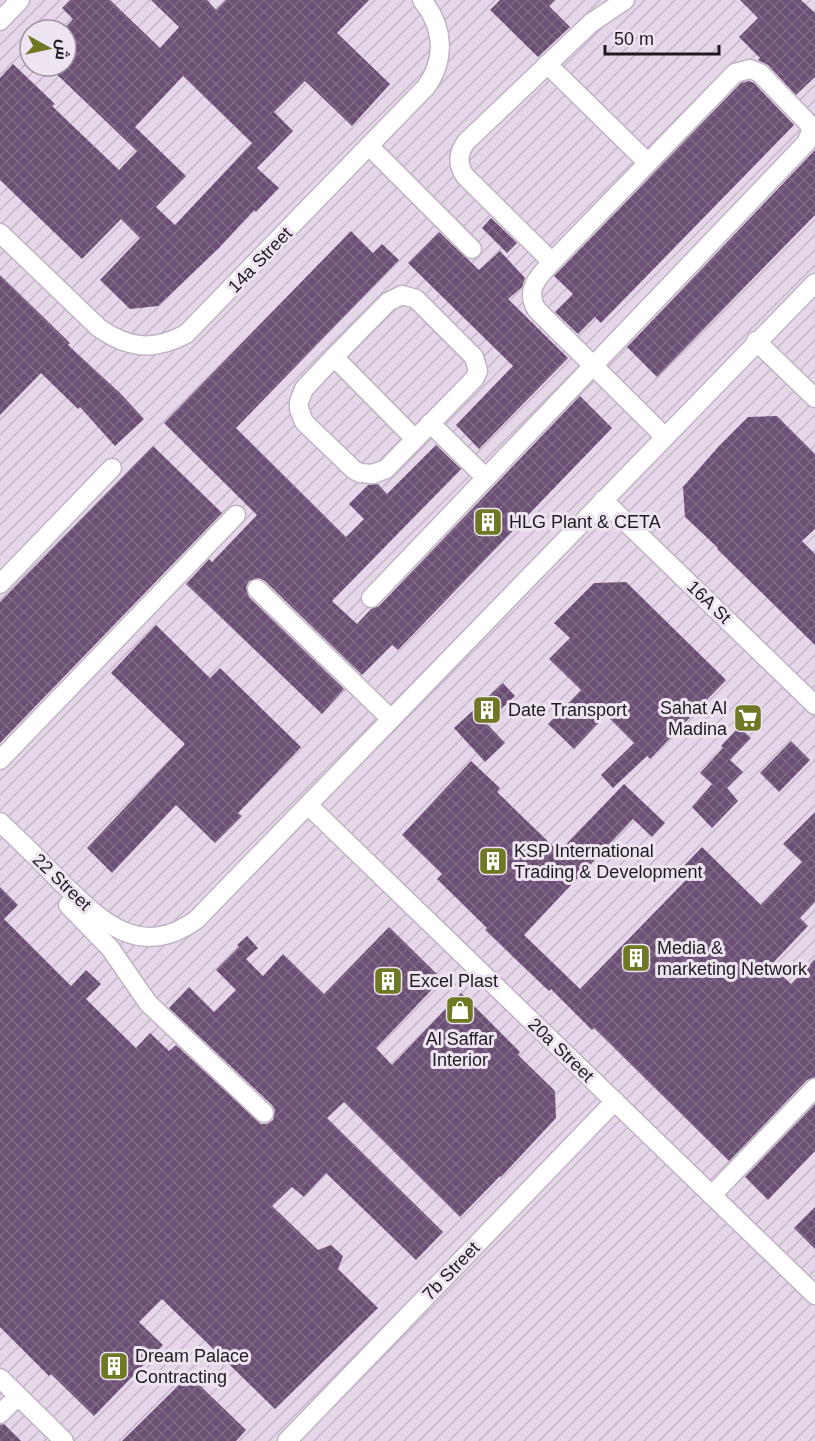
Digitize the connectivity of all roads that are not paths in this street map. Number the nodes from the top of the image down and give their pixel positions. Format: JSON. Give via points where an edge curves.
{"nodes":[{"id":1,"x":20,"y":0,"type":"edge"},
{"id":2,"x":422,"y":0,"type":"edge"},
{"id":3,"x":625,"y":0,"type":"edge"},
{"id":4,"x":0,"y":21,"type":"edge"},
{"id":5,"x":547,"y":64,"type":"junction"},
{"id":6,"x":370,"y":147,"type":"junction"},
{"id":7,"x":648,"y":162,"type":"junction"},
{"id":8,"x":0,"y":233,"type":"edge"},
{"id":9,"x":472,"y":249,"type":"dead end"},
{"id":10,"x":552,"y":262,"type":"junction"},
{"id":11,"x":815,"y":283,"type":"edge"},
{"id":12,"x":756,"y":341,"type":"junction"},
{"id":13,"x":334,"y":357,"type":"junction"},
{"id":14,"x":593,"y":364,"type":"junction"},
{"id":15,"x":815,"y":398,"type":"edge"},
{"id":16,"x":430,"y":423,"type":"junction"},
{"id":17,"x":665,"y":437,"type":"junction"},
{"id":18,"x":415,"y":439,"type":"junction"},
{"id":19,"x":112,"y":468,"type":"dead end"},
{"id":20,"x":486,"y":477,"type":"junction"},
{"id":21,"x":603,"y":500,"type":"junction"},
{"id":22,"x":236,"y":515,"type":"dead end"},
{"id":23,"x":0,"y":584,"type":"edge"},
{"id":24,"x":257,"y":589,"type":"dead end"},
{"id":25,"x":371,"y":598,"type":"dead end"},
{"id":26,"x":815,"y":705,"type":"edge"},
{"id":27,"x":391,"y":719,"type":"junction"},
{"id":28,"x":0,"y":760,"type":"edge"},
{"id":29,"x":308,"y":805,"type":"junction"},
{"id":30,"x":0,"y":822,"type":"edge"},
{"id":31,"x":68,"y":889,"type":"junction"},
{"id":32,"x":815,"y":1088,"type":"edge"},
{"id":33,"x":615,"y":1101,"type":"junction"},
{"id":34,"x":264,"y":1113,"type":"dead end"},
{"id":35,"x":712,"y":1195,"type":"junction"},
{"id":36,"x":815,"y":1294,"type":"edge"},
{"id":37,"x":0,"y":1378,"type":"edge"},
{"id":38,"x":18,"y":1396,"type":"junction"},
{"id":39,"x":0,"y":1414,"type":"edge"},
{"id":40,"x":64,"y":1441,"type":"edge"},
{"id":41,"x":287,"y":1441,"type":"edge"}],
"edges":[{"from":1,"to":4,"type":"street"},
{"from":2,"to":6,"type":"street","name":"14a Street","via":[[434,17],[440,37],[437,69],[426,87]]},
{"from":3,"to":5,"type":"street","via":[[591,23]]},
{"from":5,"to":7,"type":"street"},
{"from":5,"to":10,"type":"street","via":[[466,142],[459,159],[465,176]]},
{"from":6,"to":8,"type":"street","name":"14a Street","via":[[198,324],[186,334],[157,345],[126,343],[99,328]]},
{"from":6,"to":9,"type":"street"},
{"from":7,"to":10,"type":"street"},
{"from":7,"to":14,"type":"street","via":[[735,73],[744,69],[760,73],[810,128],[806,143]]},
{"from":10,"to":14,"type":"street","via":[[534,283],[534,305]]},
{"from":11,"to":12,"type":"street"},
{"from":12,"to":15,"type":"street"},
{"from":12,"to":17,"type":"street"},
{"from":13,"to":16,"type":"street","via":[[392,299],[416,299],[474,357],[478,366],[474,379]]},
{"from":13,"to":18,"type":"street"},
{"from":13,"to":18,"type":"street","via":[[300,395],[299,409],[304,422],[354,470],[366,474],[386,470]]},
{"from":14,"to":17,"type":"street"},
{"from":14,"to":20,"type":"street"},
{"from":16,"to":18,"type":"street"},
{"from":16,"to":20,"type":"street"},
{"from":17,"to":21,"type":"street"},
{"from":19,"to":23,"type":"street"},
{"from":20,"to":25,"type":"street"},
{"from":21,"to":26,"type":"street","name":"16A St"},
{"from":21,"to":27,"type":"street"},
{"from":22,"to":28,"type":"street"},
{"from":24,"to":27,"type":"street"},
{"from":27,"to":29,"type":"street"},
{"from":29,"to":31,"type":"street","name":"22 Street","via":[[196,920],[166,936],[131,935],[97,916]]},
{"from":29,"to":33,"type":"street","name":"20a Street"},
{"from":30,"to":31,"type":"street","name":"22 Street"},
{"from":31,"to":34,"type":"street","via":[[68,905],[110,948],[142,995]]},
{"from":32,"to":35,"type":"street"},
{"from":33,"to":35,"type":"street","name":"20a Street"},
{"from":33,"to":41,"type":"street","name":"7b Street"},
{"from":35,"to":36,"type":"street","name":"20a Street"},
{"from":37,"to":38,"type":"street"},
{"from":38,"to":39,"type":"street"},
{"from":38,"to":40,"type":"street"}]}
